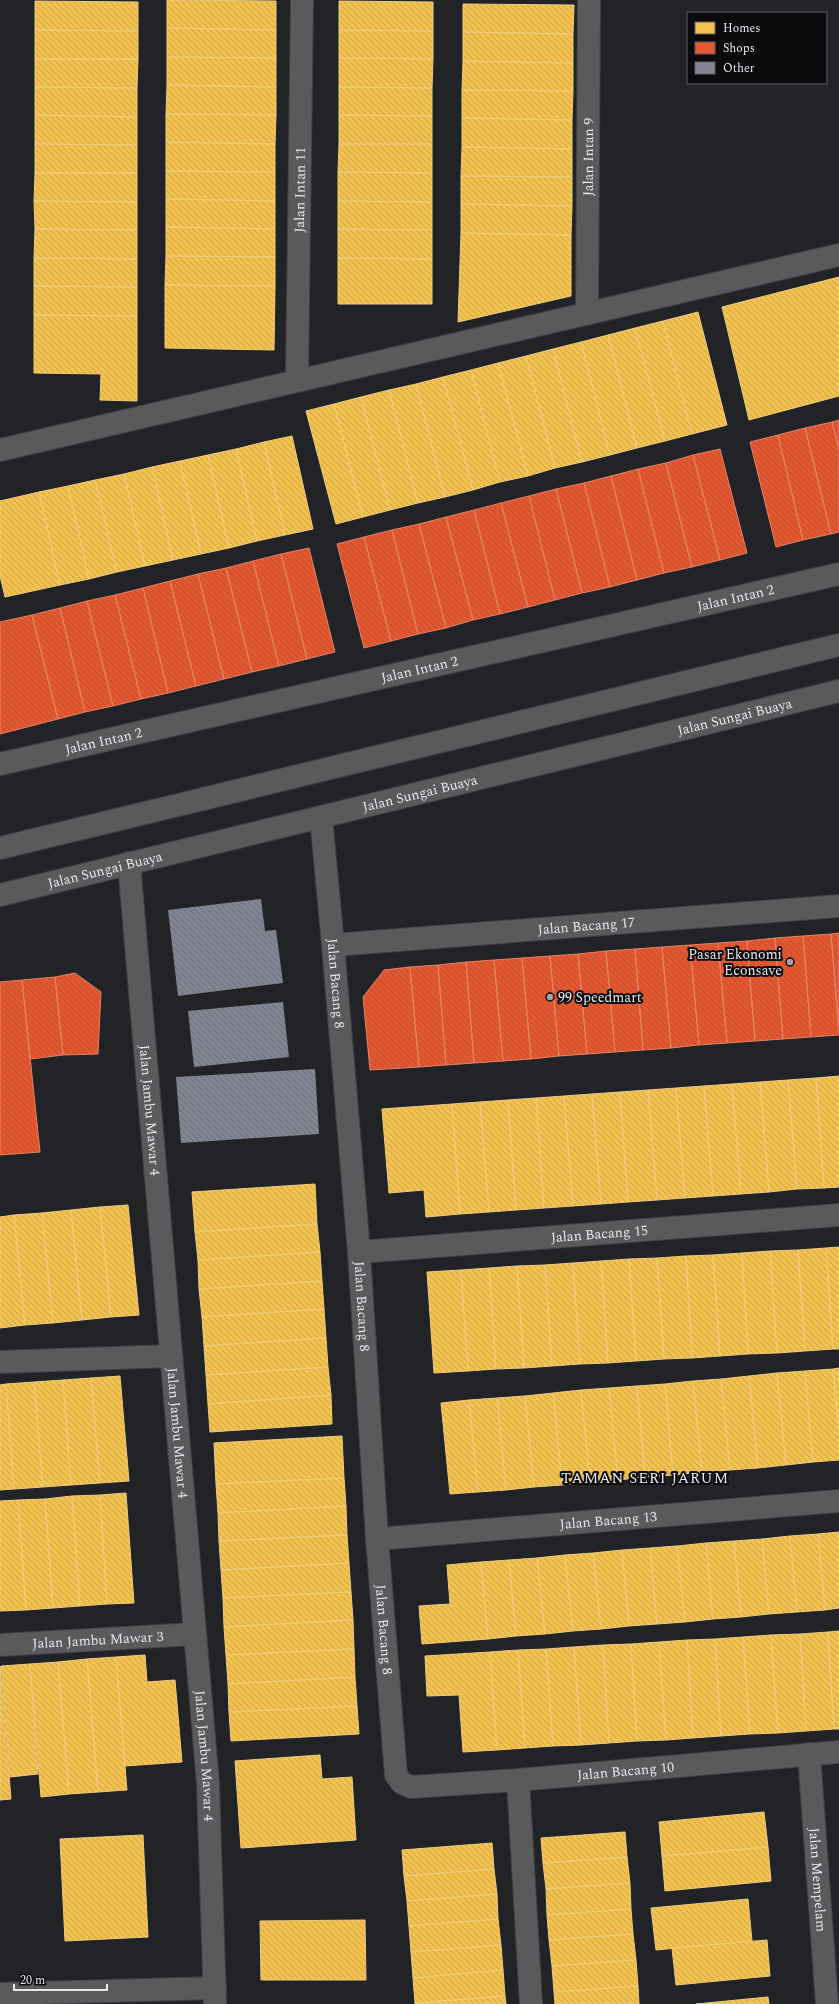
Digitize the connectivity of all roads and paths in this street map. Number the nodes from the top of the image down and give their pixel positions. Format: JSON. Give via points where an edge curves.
{"nodes":[{"id":1,"x":302,"y":0,"type":"edge"},
{"id":2,"x":589,"y":0,"type":"edge"},
{"id":3,"x":839,"y":255,"type":"edge"},
{"id":4,"x":587,"y":314,"type":"junction"},
{"id":5,"x":298,"y":380,"type":"junction"},
{"id":6,"x":0,"y":450,"type":"edge"},
{"id":7,"x":839,"y":574,"type":"edge"},
{"id":8,"x":839,"y":645,"type":"edge"},
{"id":9,"x":839,"y":691,"type":"edge"},
{"id":10,"x":0,"y":764,"type":"edge"},
{"id":11,"x":321,"y":817,"type":"junction"},
{"id":12,"x":0,"y":848,"type":"edge"},
{"id":13,"x":129,"y":863,"type":"junction"},
{"id":14,"x":0,"y":895,"type":"edge"},
{"id":15,"x":839,"y":906,"type":"edge"},
{"id":16,"x":334,"y":945,"type":"junction"},
{"id":17,"x":839,"y":1215,"type":"edge"},
{"id":18,"x":359,"y":1252,"type":"junction"},
{"id":19,"x":171,"y":1356,"type":"junction"},
{"id":20,"x":0,"y":1362,"type":"edge"},
{"id":21,"x":839,"y":1501,"type":"edge"},
{"id":22,"x":377,"y":1539,"type":"junction"},
{"id":23,"x":195,"y":1634,"type":"junction"},
{"id":24,"x":0,"y":1645,"type":"edge"},
{"id":25,"x":839,"y":1752,"type":"edge"},
{"id":26,"x":809,"y":1754,"type":"junction"},
{"id":27,"x":518,"y":1780,"type":"junction"},
{"id":28,"x":411,"y":1787,"type":"joint"},
{"id":29,"x":0,"y":1994,"type":"edge"},
{"id":30,"x":215,"y":1996,"type":"edge"},
{"id":31,"x":831,"y":2002,"type":"edge"},
{"id":32,"x":531,"y":2004,"type":"edge"}],
"edges":[{"from":1,"to":5,"type":"street","name":"Jalan Intan 11"},
{"from":2,"to":4,"type":"street","name":"Jalan Intan 9"},
{"from":3,"to":4,"type":"street"},
{"from":4,"to":5,"type":"street"},
{"from":5,"to":6,"type":"street"},
{"from":7,"to":10,"type":"street","name":"Jalan Intan 2"},
{"from":8,"to":12,"type":"street"},
{"from":9,"to":11,"type":"street","name":"Jalan Sungai Buaya"},
{"from":11,"to":13,"type":"street","name":"Jalan Sungai Buaya"},
{"from":11,"to":16,"type":"street","name":"Jalan Bacang 8"},
{"from":13,"to":14,"type":"street","name":"Jalan Sungai Buaya"},
{"from":13,"to":19,"type":"street","name":"Jalan Jambu Mawar 4"},
{"from":15,"to":16,"type":"street","name":"Jalan Bacang 17"},
{"from":16,"to":18,"type":"street","name":"Jalan Bacang 8"},
{"from":17,"to":18,"type":"street","name":"Jalan Bacang 15"},
{"from":18,"to":22,"type":"street","name":"Jalan Bacang 8"},
{"from":19,"to":20,"type":"street"},
{"from":19,"to":23,"type":"street","name":"Jalan Jambu Mawar 4"},
{"from":21,"to":22,"type":"street","name":"Jalan Bacang 13"},
{"from":22,"to":28,"type":"street","name":"Jalan Bacang 8","via":[[396,1775],[402,1783]]},
{"from":23,"to":24,"type":"street","name":"Jalan Jambu Mawar 3"},
{"from":23,"to":30,"type":"street","name":"Jalan Jambu Mawar 4","via":[[208,1784]]},
{"from":25,"to":26,"type":"street","name":"Jalan Bacang 10"},
{"from":26,"to":27,"type":"street","name":"Jalan Bacang 10"},
{"from":26,"to":31,"type":"street","name":"Jalan Mempelam"},
{"from":27,"to":28,"type":"street","name":"Jalan Bacang 10"},
{"from":27,"to":32,"type":"street"},
{"from":29,"to":30,"type":"street"}]}
